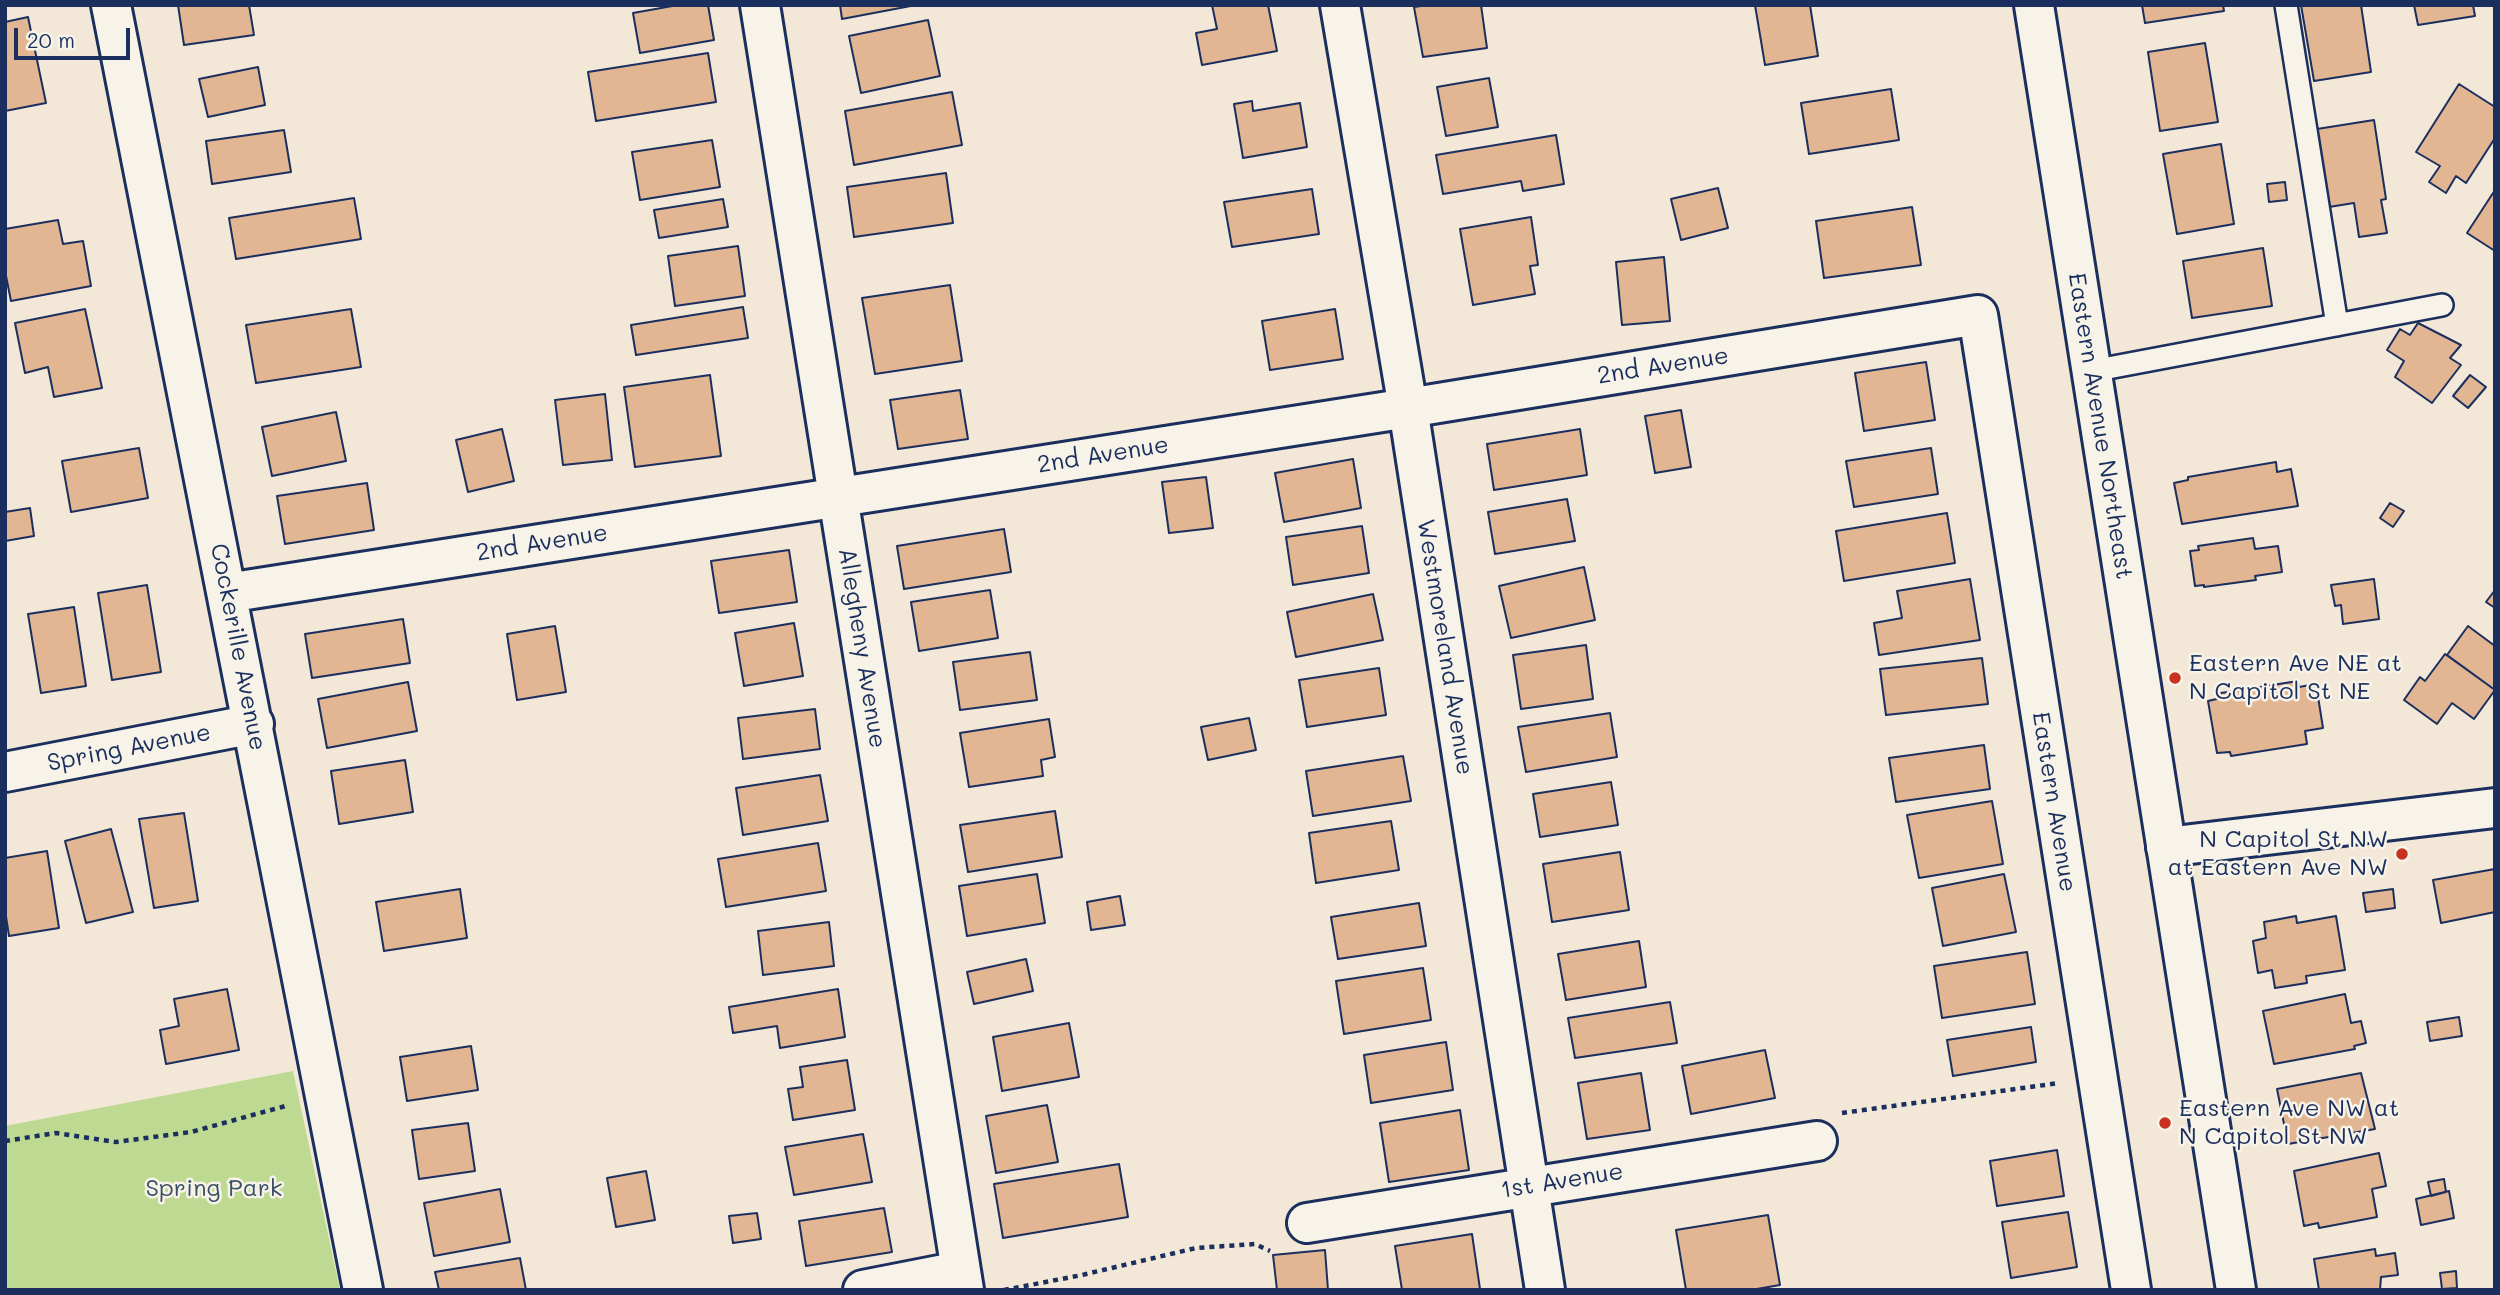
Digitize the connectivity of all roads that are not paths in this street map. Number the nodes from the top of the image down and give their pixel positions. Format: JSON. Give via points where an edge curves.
{"nodes":[{"id":1,"x":111,"y":5,"type":"edge"},
{"id":2,"x":760,"y":5,"type":"edge"},
{"id":3,"x":1340,"y":5,"type":"edge"},
{"id":4,"x":2034,"y":5,"type":"edge"},
{"id":5,"x":2286,"y":5,"type":"edge"},
{"id":6,"x":2442,"y":305,"type":"dead end"},
{"id":7,"x":1978,"y":315,"type":"joint"},
{"id":8,"x":2337,"y":325,"type":"junction"},
{"id":9,"x":2092,"y":372,"type":"junction"},
{"id":10,"x":1408,"y":408,"type":"junction"},
{"id":11,"x":838,"y":496,"type":"junction"},
{"id":12,"x":227,"y":593,"type":"junction"},
{"id":13,"x":254,"y":724,"type":"junction"},
{"id":14,"x":5,"y":772,"type":"edge"},
{"id":15,"x":2495,"y":807,"type":"edge"},
{"id":16,"x":2166,"y":847,"type":"junction"},
{"id":17,"x":1817,"y":1141,"type":"road end"},
{"id":18,"x":1528,"y":1187,"type":"junction"},
{"id":19,"x":1307,"y":1223,"type":"dead end"},
{"id":20,"x":962,"y":1280,"type":"edge"},
{"id":21,"x":363,"y":1290,"type":"edge"},
{"id":22,"x":863,"y":1290,"type":"edge"},
{"id":23,"x":1545,"y":1290,"type":"edge"},
{"id":24,"x":2130,"y":1290,"type":"edge"},
{"id":25,"x":2236,"y":1290,"type":"edge"}],
"edges":[{"from":1,"to":12,"type":"street","name":"Cockerille Avenue"},
{"from":2,"to":11,"type":"street","name":"Allegheny Avenue"},
{"from":3,"to":10,"type":"street","name":"Westmoreland Avenue"},
{"from":4,"to":9,"type":"street","name":"Eastern Avenue Northeast"},
{"from":5,"to":8,"type":"lane"},
{"from":6,"to":8,"type":"lane"},
{"from":7,"to":10,"type":"street","name":"2nd Avenue"},
{"from":7,"to":24,"type":"street","name":"Eastern Avenue"},
{"from":8,"to":9,"type":"lane"},
{"from":9,"to":16,"type":"street","name":"Eastern Avenue Northeast"},
{"from":10,"to":11,"type":"street","name":"2nd Avenue"},
{"from":10,"to":18,"type":"street","name":"Westmoreland Avenue"},
{"from":11,"to":12,"type":"street","name":"2nd Avenue"},
{"from":11,"to":20,"type":"street","name":"Allegheny Avenue"},
{"from":12,"to":13,"type":"street","name":"Cockerille Avenue"},
{"from":13,"to":14,"type":"street","name":"Spring Avenue"},
{"from":13,"to":21,"type":"street","name":"Cockerille Avenue"},
{"from":15,"to":16,"type":"street"},
{"from":16,"to":25,"type":"street","name":"Eastern Avenue Northeast"},
{"from":17,"to":18,"type":"street","name":"1st Avenue"},
{"from":18,"to":19,"type":"street","name":"1st Avenue"},
{"from":18,"to":23,"type":"street","name":"Westmoreland Avenue"},
{"from":20,"to":22,"type":"street"}]}
